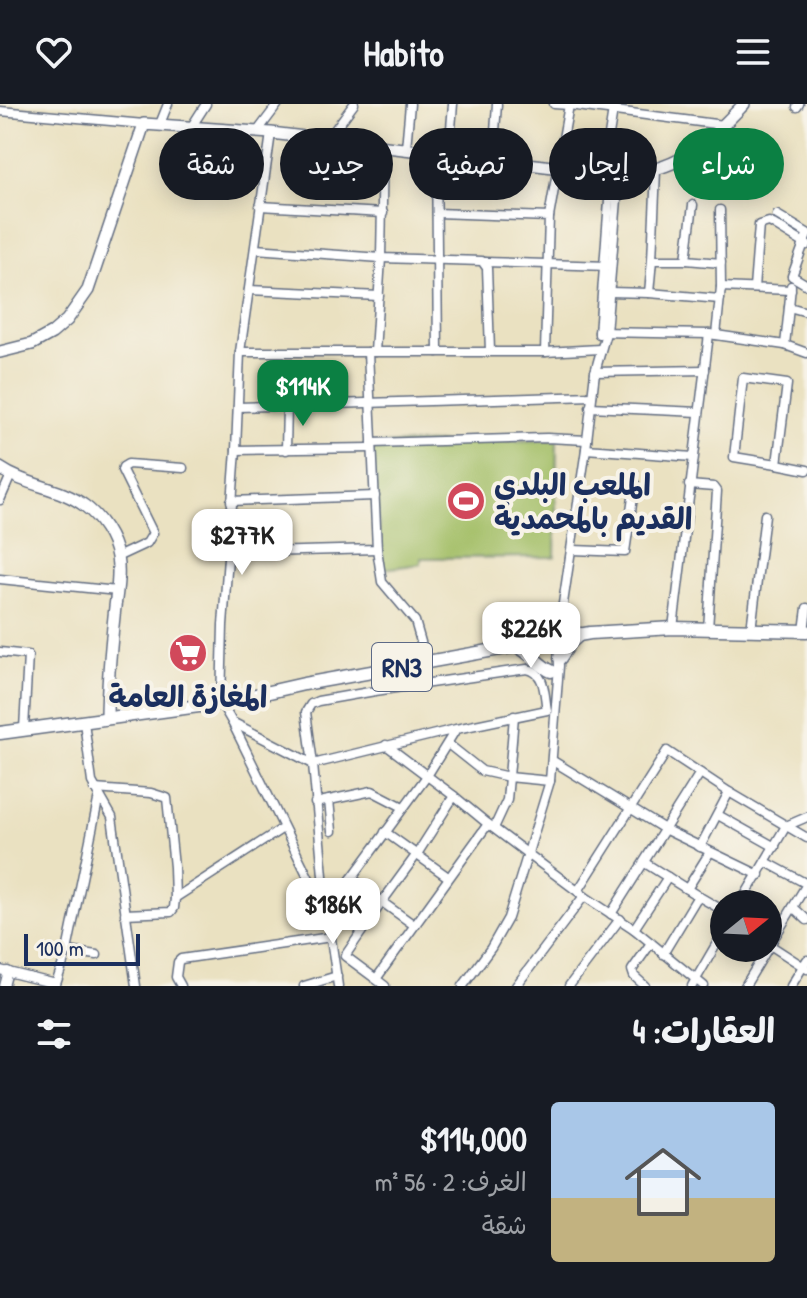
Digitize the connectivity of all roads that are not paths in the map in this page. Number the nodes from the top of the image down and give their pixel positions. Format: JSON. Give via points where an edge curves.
{"nodes":[{"id":1,"x":168,"y":104,"type":"edge"},
{"id":2,"x":206,"y":104,"type":"edge"},
{"id":3,"x":278,"y":104,"type":"edge"},
{"id":4,"x":354,"y":104,"type":"edge"},
{"id":5,"x":410,"y":104,"type":"edge"},
{"id":6,"x":453,"y":104,"type":"edge"},
{"id":7,"x":497,"y":104,"type":"edge"},
{"id":8,"x":554,"y":104,"type":"edge"},
{"id":9,"x":744,"y":104,"type":"edge"},
{"id":10,"x":569,"y":105,"type":"edge"},
{"id":11,"x":613,"y":110,"type":"junction"},
{"id":12,"x":0,"y":111,"type":"edge"},
{"id":13,"x":144,"y":124,"type":"junction"},
{"id":14,"x":160,"y":124,"type":"junction"},
{"id":15,"x":723,"y":125,"type":"junction"},
{"id":16,"x":192,"y":126,"type":"junction"},
{"id":17,"x":214,"y":128,"type":"edge"},
{"id":18,"x":260,"y":128,"type":"edge"},
{"id":19,"x":336,"y":128,"type":"edge"},
{"id":20,"x":448,"y":128,"type":"edge"},
{"id":21,"x":495,"y":128,"type":"edge"},
{"id":22,"x":565,"y":128,"type":"edge"},
{"id":23,"x":612,"y":128,"type":"edge"},
{"id":24,"x":264,"y":132,"type":"edge"},
{"id":25,"x":271,"y":133,"type":"junction"},
{"id":26,"x":280,"y":134,"type":"edge"},
{"id":27,"x":393,"y":147,"type":"edge"},
{"id":28,"x":406,"y":148,"type":"junction"},
{"id":29,"x":409,"y":148,"type":"edge"},
{"id":30,"x":657,"y":170,"type":"edge"},
{"id":31,"x":383,"y":200,"type":"edge"},
{"id":32,"x":438,"y":200,"type":"edge"},
{"id":33,"x":552,"y":200,"type":"edge"},
{"id":34,"x":610,"y":200,"type":"edge"},
{"id":35,"x":655,"y":200,"type":"edge"},
{"id":36,"x":693,"y":205,"type":"dead end"},
{"id":37,"x":260,"y":206,"type":"junction"},
{"id":38,"x":720,"y":210,"type":"dead end"},
{"id":39,"x":383,"y":213,"type":"junction"},
{"id":40,"x":437,"y":213,"type":"junction"},
{"id":41,"x":777,"y":215,"type":"dead end"},
{"id":42,"x":549,"y":217,"type":"junction"},
{"id":43,"x":806,"y":239,"type":"edge"},
{"id":44,"x":255,"y":249,"type":"junction"},
{"id":45,"x":381,"y":258,"type":"junction"},
{"id":46,"x":436,"y":259,"type":"junction"},
{"id":47,"x":652,"y":260,"type":"junction"},
{"id":48,"x":686,"y":260,"type":"junction"},
{"id":49,"x":485,"y":262,"type":"junction"},
{"id":50,"x":548,"y":263,"type":"junction"},
{"id":51,"x":721,"y":263,"type":"junction"},
{"id":52,"x":606,"y":266,"type":"junction"},
{"id":53,"x":792,"y":276,"type":"junction"},
{"id":54,"x":807,"y":285,"type":"edge"},
{"id":55,"x":721,"y":287,"type":"junction"},
{"id":56,"x":754,"y":288,"type":"junction"},
{"id":57,"x":249,"y":290,"type":"junction"},
{"id":58,"x":791,"y":290,"type":"junction"},
{"id":59,"x":609,"y":292,"type":"junction"},
{"id":60,"x":649,"y":293,"type":"junction"},
{"id":61,"x":379,"y":296,"type":"junction"},
{"id":62,"x":720,"y":299,"type":"junction"},
{"id":63,"x":789,"y":307,"type":"junction"},
{"id":64,"x":807,"y":312,"type":"edge"},
{"id":65,"x":603,"y":332,"type":"junction"},
{"id":66,"x":713,"y":335,"type":"junction"},
{"id":67,"x":785,"y":345,"type":"junction"},
{"id":68,"x":600,"y":348,"type":"junction"},
{"id":69,"x":490,"y":351,"type":"junction"},
{"id":70,"x":0,"y":352,"type":"edge"},
{"id":71,"x":240,"y":352,"type":"junction"},
{"id":72,"x":372,"y":352,"type":"junction"},
{"id":73,"x":438,"y":352,"type":"junction"},
{"id":74,"x":545,"y":352,"type":"junction"},
{"id":75,"x":807,"y":353,"type":"edge"},
{"id":76,"x":705,"y":370,"type":"junction"},
{"id":77,"x":595,"y":372,"type":"junction"},
{"id":78,"x":592,"y":396,"type":"junction"},
{"id":79,"x":370,"y":402,"type":"junction"},
{"id":80,"x":287,"y":405,"type":"junction"},
{"id":81,"x":238,"y":407,"type":"junction"},
{"id":82,"x":590,"y":407,"type":"junction"},
{"id":83,"x":699,"y":412,"type":"junction"},
{"id":84,"x":587,"y":444,"type":"junction"},
{"id":85,"x":372,"y":446,"type":"junction"},
{"id":86,"x":236,"y":450,"type":"junction"},
{"id":87,"x":286,"y":450,"type":"junction"},
{"id":88,"x":693,"y":457,"type":"junction"},
{"id":89,"x":777,"y":464,"type":"junction"},
{"id":90,"x":0,"y":468,"type":"edge"},
{"id":91,"x":183,"y":468,"type":"dead end"},
{"id":92,"x":807,"y":470,"type":"edge"},
{"id":93,"x":11,"y":475,"type":"junction"},
{"id":94,"x":635,"y":484,"type":"dead end"},
{"id":95,"x":689,"y":485,"type":"junction"},
{"id":96,"x":375,"y":496,"type":"junction"},
{"id":97,"x":0,"y":500,"type":"edge"},
{"id":98,"x":231,"y":501,"type":"junction"},
{"id":99,"x":765,"y":515,"type":"dead end"},
{"id":100,"x":377,"y":549,"type":"junction"},
{"id":101,"x":573,"y":550,"type":"junction"},
{"id":102,"x":228,"y":553,"type":"junction"},
{"id":103,"x":117,"y":557,"type":"junction"},
{"id":104,"x":0,"y":579,"type":"edge"},
{"id":105,"x":117,"y":591,"type":"junction"},
{"id":106,"x":807,"y":608,"type":"edge"},
{"id":107,"x":673,"y":628,"type":"junction"},
{"id":108,"x":708,"y":629,"type":"junction"},
{"id":109,"x":751,"y":630,"type":"junction"},
{"id":110,"x":806,"y":631,"type":"edge"},
{"id":111,"x":580,"y":634,"type":"junction"},
{"id":112,"x":558,"y":637,"type":"junction"},
{"id":113,"x":536,"y":642,"type":"junction"},
{"id":114,"x":517,"y":646,"type":"junction"},
{"id":115,"x":0,"y":652,"type":"edge"},
{"id":116,"x":560,"y":658,"type":"junction"},
{"id":117,"x":427,"y":663,"type":"junction"},
{"id":118,"x":370,"y":672,"type":"junction"},
{"id":119,"x":554,"y":674,"type":"junction"},
{"id":120,"x":375,"y":691,"type":"junction"},
{"id":121,"x":221,"y":703,"type":"junction"},
{"id":122,"x":551,"y":710,"type":"junction"},
{"id":123,"x":514,"y":716,"type":"junction"},
{"id":124,"x":107,"y":718,"type":"junction"},
{"id":125,"x":84,"y":722,"type":"junction"},
{"id":126,"x":232,"y":722,"type":"junction"},
{"id":127,"x":24,"y":729,"type":"junction"},
{"id":128,"x":456,"y":729,"type":"junction"},
{"id":129,"x":0,"y":733,"type":"edge"},
{"id":130,"x":448,"y":744,"type":"junction"},
{"id":131,"x":386,"y":745,"type":"junction"},
{"id":132,"x":553,"y":761,"type":"junction"},
{"id":133,"x":313,"y":764,"type":"junction"},
{"id":134,"x":700,"y":773,"type":"junction"},
{"id":135,"x":427,"y":776,"type":"junction"},
{"id":136,"x":509,"y":777,"type":"junction"},
{"id":137,"x":550,"y":781,"type":"junction"},
{"id":138,"x":729,"y":792,"type":"junction"},
{"id":139,"x":97,"y":793,"type":"junction"},
{"id":140,"x":454,"y":796,"type":"junction"},
{"id":141,"x":329,"y":800,"type":"junction"},
{"id":142,"x":315,"y":803,"type":"junction"},
{"id":143,"x":403,"y":807,"type":"junction"},
{"id":144,"x":631,"y":808,"type":"junction"},
{"id":145,"x":718,"y":815,"type":"junction"},
{"id":146,"x":807,"y":817,"type":"edge"},
{"id":147,"x":491,"y":826,"type":"junction"},
{"id":148,"x":786,"y":826,"type":"junction"},
{"id":149,"x":283,"y":828,"type":"junction"},
{"id":150,"x":666,"y":830,"type":"junction"},
{"id":151,"x":332,"y":831,"type":"dead end"},
{"id":152,"x":385,"y":832,"type":"junction"},
{"id":153,"x":807,"y":838,"type":"edge"},
{"id":154,"x":700,"y":847,"type":"junction"},
{"id":155,"x":775,"y":847,"type":"junction"},
{"id":156,"x":710,"y":852,"type":"junction"},
{"id":157,"x":417,"y":854,"type":"junction"},
{"id":158,"x":527,"y":854,"type":"junction"},
{"id":159,"x":766,"y":862,"type":"junction"},
{"id":160,"x":645,"y":863,"type":"junction"},
{"id":161,"x":807,"y":870,"type":"edge"},
{"id":162,"x":759,"y":875,"type":"junction"},
{"id":163,"x":448,"y":877,"type":"junction"},
{"id":164,"x":668,"y":877,"type":"junction"},
{"id":165,"x":352,"y":878,"type":"junction"},
{"id":166,"x":801,"y":880,"type":"junction"},
{"id":167,"x":687,"y":889,"type":"junction"},
{"id":168,"x":749,"y":890,"type":"edge"},
{"id":169,"x":581,"y":893,"type":"junction"},
{"id":170,"x":698,"y":896,"type":"junction"},
{"id":171,"x":175,"y":898,"type":"junction"},
{"id":172,"x":382,"y":902,"type":"junction"},
{"id":173,"x":710,"y":903,"type":"edge"},
{"id":174,"x":327,"y":907,"type":"junction"},
{"id":175,"x":793,"y":907,"type":"junction"},
{"id":176,"x":125,"y":914,"type":"junction"},
{"id":177,"x":616,"y":916,"type":"junction"},
{"id":178,"x":328,"y":917,"type":"junction"},
{"id":179,"x":807,"y":920,"type":"edge"},
{"id":180,"x":414,"y":925,"type":"junction"},
{"id":181,"x":782,"y":925,"type":"edge"},
{"id":182,"x":634,"y":929,"type":"junction"},
{"id":183,"x":331,"y":937,"type":"junction"},
{"id":184,"x":651,"y":943,"type":"junction"},
{"id":185,"x":333,"y":950,"type":"junction"},
{"id":186,"x":67,"y":951,"type":"junction"},
{"id":187,"x":663,"y":954,"type":"junction"},
{"id":188,"x":782,"y":954,"type":"edge"},
{"id":189,"x":97,"y":955,"type":"dead end"},
{"id":190,"x":710,"y":955,"type":"edge"},
{"id":191,"x":345,"y":956,"type":"junction"},
{"id":192,"x":759,"y":962,"type":"edge"},
{"id":193,"x":806,"y":965,"type":"edge"},
{"id":194,"x":4,"y":970,"type":"edge"},
{"id":195,"x":376,"y":979,"type":"junction"},
{"id":196,"x":337,"y":981,"type":"edge"},
{"id":197,"x":572,"y":983,"type":"edge"},
{"id":198,"x":694,"y":983,"type":"edge"},
{"id":199,"x":56,"y":985,"type":"edge"},
{"id":200,"x":4,"y":986,"type":"edge"},
{"id":201,"x":136,"y":986,"type":"edge"},
{"id":202,"x":181,"y":986,"type":"edge"},
{"id":203,"x":304,"y":986,"type":"edge"},
{"id":204,"x":385,"y":986,"type":"edge"},
{"id":205,"x":463,"y":986,"type":"edge"},
{"id":206,"x":516,"y":986,"type":"edge"},
{"id":207,"x":582,"y":986,"type":"edge"},
{"id":208,"x":645,"y":986,"type":"edge"},
{"id":209,"x":704,"y":986,"type":"edge"},
{"id":210,"x":745,"y":986,"type":"edge"},
{"id":211,"x":791,"y":986,"type":"edge"}],
"edges":[{"from":1,"to":14,"type":"street"},
{"from":2,"to":16,"type":"street"},
{"from":3,"to":18,"type":"street"},
{"from":4,"to":19,"type":"street"},
{"from":5,"to":28,"type":"street"},
{"from":6,"to":20,"type":"street"},
{"from":7,"to":21,"type":"street"},
{"from":8,"to":10,"type":"street"},
{"from":9,"to":15,"type":"street"},
{"from":10,"to":11,"type":"street"},
{"from":10,"to":22,"type":"street"},
{"from":11,"to":15,"type":"street"},
{"from":11,"to":23,"type":"street"},
{"from":12,"to":13,"type":"street"},
{"from":13,"to":14,"type":"street"},
{"from":13,"to":70,"type":"street","via":[[88,290],[52,333]]},
{"from":14,"to":16,"type":"street"},
{"from":15,"to":30,"type":"street","via":[[674,165]]},
{"from":16,"to":17,"type":"street"},
{"from":24,"to":25,"type":"street"},
{"from":25,"to":26,"type":"street"},
{"from":25,"to":37,"type":"street"},
{"from":27,"to":28,"type":"street"},
{"from":28,"to":29,"type":"street"},
{"from":31,"to":39,"type":"street"},
{"from":32,"to":40,"type":"street"},
{"from":33,"to":42,"type":"street"},
{"from":34,"to":52,"type":"street"},
{"from":35,"to":47,"type":"street"},
{"from":36,"to":48,"type":"street"},
{"from":37,"to":39,"type":"street"},
{"from":37,"to":44,"type":"street"},
{"from":38,"to":51,"type":"street"},
{"from":39,"to":45,"type":"street"},
{"from":40,"to":42,"type":"street"},
{"from":40,"to":46,"type":"street"},
{"from":41,"to":43,"type":"street"},
{"from":42,"to":50,"type":"street"},
{"from":43,"to":53,"type":"street"},
{"from":43,"to":56,"type":"street","via":[[773,224],[759,225]]},
{"from":44,"to":45,"type":"street"},
{"from":44,"to":57,"type":"street"},
{"from":45,"to":46,"type":"street"},
{"from":45,"to":61,"type":"street"},
{"from":46,"to":49,"type":"street"},
{"from":46,"to":73,"type":"street"},
{"from":47,"to":48,"type":"street"},
{"from":47,"to":60,"type":"street"},
{"from":48,"to":51,"type":"street"},
{"from":49,"to":50,"type":"street"},
{"from":49,"to":69,"type":"street"},
{"from":50,"to":52,"type":"street"},
{"from":50,"to":74,"type":"street"},
{"from":51,"to":55,"type":"street"},
{"from":52,"to":59,"type":"street"},
{"from":52,"to":65,"type":"street"},
{"from":53,"to":54,"type":"street"},
{"from":53,"to":58,"type":"street"},
{"from":55,"to":56,"type":"street"},
{"from":55,"to":62,"type":"street"},
{"from":56,"to":58,"type":"street"},
{"from":57,"to":61,"type":"street"},
{"from":57,"to":71,"type":"street"},
{"from":58,"to":63,"type":"street"},
{"from":59,"to":60,"type":"street"},
{"from":59,"to":65,"type":"street"},
{"from":60,"to":62,"type":"street"},
{"from":61,"to":72,"type":"street"},
{"from":62,"to":66,"type":"street"},
{"from":63,"to":64,"type":"street"},
{"from":63,"to":67,"type":"street"},
{"from":65,"to":66,"type":"street"},
{"from":65,"to":68,"type":"street"},
{"from":66,"to":67,"type":"street"},
{"from":66,"to":76,"type":"street"},
{"from":67,"to":75,"type":"street"},
{"from":68,"to":74,"type":"street"},
{"from":68,"to":77,"type":"street"},
{"from":69,"to":73,"type":"street"},
{"from":69,"to":74,"type":"street"},
{"from":71,"to":72,"type":"street"},
{"from":71,"to":81,"type":"street"},
{"from":72,"to":73,"type":"street"},
{"from":72,"to":79,"type":"street"},
{"from":76,"to":77,"type":"street"},
{"from":76,"to":83,"type":"street"},
{"from":77,"to":78,"type":"street"},
{"from":78,"to":79,"type":"street"},
{"from":78,"to":82,"type":"street"},
{"from":79,"to":80,"type":"street"},
{"from":79,"to":85,"type":"street"},
{"from":80,"to":81,"type":"street"},
{"from":80,"to":87,"type":"street"},
{"from":81,"to":86,"type":"street"},
{"from":82,"to":83,"type":"street"},
{"from":82,"to":84,"type":"street"},
{"from":83,"to":88,"type":"street"},
{"from":84,"to":85,"type":"street","via":[[547,438]]},
{"from":84,"to":88,"type":"street"},
{"from":84,"to":101,"type":"street"},
{"from":85,"to":87,"type":"street"},
{"from":85,"to":96,"type":"street"},
{"from":86,"to":87,"type":"street"},
{"from":86,"to":98,"type":"street"},
{"from":88,"to":95,"type":"street"},
{"from":89,"to":89,"type":"street","via":[[734,457],[743,378],[787,384]]},
{"from":89,"to":92,"type":"street"},
{"from":90,"to":93,"type":"street"},
{"from":91,"to":103,"type":"street","via":[[123,467],[153,533],[147,543]]},
{"from":93,"to":97,"type":"street"},
{"from":93,"to":103,"type":"street","via":[[83,504],[101,521]]},
{"from":94,"to":101,"type":"street","via":[[625,552]]},
{"from":95,"to":107,"type":"street"},
{"from":95,"to":108,"type":"street","via":[[717,491]]},
{"from":96,"to":98,"type":"street"},
{"from":96,"to":100,"type":"street"},
{"from":98,"to":102,"type":"street"},
{"from":99,"to":109,"type":"street"},
{"from":100,"to":102,"type":"street"},
{"from":100,"to":117,"type":"street","via":[[382,582],[415,621]]},
{"from":101,"to":112,"type":"street"},
{"from":102,"to":121,"type":"street"},
{"from":103,"to":105,"type":"street"},
{"from":104,"to":105,"type":"street"},
{"from":105,"to":124,"type":"street"},
{"from":106,"to":110,"type":"street"},
{"from":107,"to":108,"type":"main road","number":"RN3"},
{"from":107,"to":111,"type":"main road","number":"RN3"},
{"from":108,"to":109,"type":"main road","number":"RN3"},
{"from":109,"to":110,"type":"main road","number":"RN3"},
{"from":111,"to":112,"type":"main road","number":"RN3"},
{"from":111,"to":116,"type":"main road"},
{"from":112,"to":113,"type":"main road","number":"RN3"},
{"from":112,"to":116,"type":"street"},
{"from":113,"to":114,"type":"main road","number":"RN3"},
{"from":113,"to":119,"type":"street"},
{"from":114,"to":117,"type":"main road","number":"RN3"},
{"from":114,"to":119,"type":"main road"},
{"from":115,"to":127,"type":"street","via":[[28,655]]},
{"from":116,"to":119,"type":"street"},
{"from":117,"to":118,"type":"main road","number":"RN3"},
{"from":118,"to":120,"type":"street"},
{"from":118,"to":121,"type":"main road","number":"RN3"},
{"from":119,"to":122,"type":"street"},
{"from":120,"to":122,"type":"street","via":[[527,669],[540,675]]},
{"from":120,"to":133,"type":"street","via":[[311,704],[306,712]]},
{"from":121,"to":124,"type":"main road","number":"RN3"},
{"from":121,"to":126,"type":"street"},
{"from":122,"to":123,"type":"street"},
{"from":122,"to":132,"type":"street"},
{"from":123,"to":128,"type":"street"},
{"from":123,"to":136,"type":"street"},
{"from":124,"to":125,"type":"main road","number":"RN3"},
{"from":125,"to":127,"type":"main road","number":"RN3"},
{"from":125,"to":139,"type":"street"},
{"from":126,"to":133,"type":"street"},
{"from":126,"to":149,"type":"street"},
{"from":127,"to":129,"type":"main road","number":"RN3"},
{"from":128,"to":130,"type":"street"},
{"from":128,"to":131,"type":"street"},
{"from":130,"to":135,"type":"street"},
{"from":130,"to":136,"type":"street","via":[[482,771]]},
{"from":131,"to":133,"type":"street"},
{"from":131,"to":135,"type":"street"},
{"from":132,"to":137,"type":"street"},
{"from":132,"to":144,"type":"street"},
{"from":133,"to":142,"type":"street"},
{"from":134,"to":138,"type":"street"},
{"from":134,"to":144,"type":"street","via":[[667,751]]},
{"from":134,"to":150,"type":"street"},
{"from":135,"to":140,"type":"street"},
{"from":135,"to":143,"type":"street"},
{"from":136,"to":137,"type":"street"},
{"from":136,"to":147,"type":"street","via":[[507,800]]},
{"from":137,"to":158,"type":"street"},
{"from":138,"to":145,"type":"street"},
{"from":138,"to":148,"type":"street"},
{"from":139,"to":171,"type":"street","via":[[167,798]]},
{"from":139,"to":176,"type":"street","via":[[112,817]]},
{"from":139,"to":186,"type":"street"},
{"from":140,"to":147,"type":"street"},
{"from":140,"to":157,"type":"street"},
{"from":141,"to":142,"type":"street"},
{"from":141,"to":143,"type":"street","via":[[372,791]]},
{"from":141,"to":151,"type":"street"},
{"from":142,"to":174,"type":"street"},
{"from":143,"to":152,"type":"street"},
{"from":144,"to":150,"type":"street"},
{"from":144,"to":169,"type":"street"},
{"from":145,"to":154,"type":"street"},
{"from":145,"to":155,"type":"street"},
{"from":146,"to":148,"type":"street"},
{"from":147,"to":158,"type":"street"},
{"from":147,"to":163,"type":"street"},
{"from":148,"to":153,"type":"street"},
{"from":148,"to":155,"type":"street"},
{"from":149,"to":171,"type":"street"},
{"from":149,"to":178,"type":"street"},
{"from":150,"to":154,"type":"street"},
{"from":150,"to":160,"type":"street"},
{"from":152,"to":157,"type":"street"},
{"from":152,"to":165,"type":"street"},
{"from":154,"to":156,"type":"street"},
{"from":155,"to":159,"type":"street"},
{"from":156,"to":162,"type":"street"},
{"from":156,"to":167,"type":"street"},
{"from":157,"to":163,"type":"street"},
{"from":157,"to":172,"type":"street"},
{"from":158,"to":169,"type":"street"},
{"from":158,"to":205,"type":"street","via":[[508,918]]},
{"from":159,"to":162,"type":"street"},
{"from":159,"to":166,"type":"street"},
{"from":160,"to":164,"type":"street"},
{"from":160,"to":177,"type":"street"},
{"from":161,"to":166,"type":"street"},
{"from":162,"to":168,"type":"street"},
{"from":163,"to":180,"type":"street"},
{"from":164,"to":167,"type":"street"},
{"from":164,"to":182,"type":"street"},
{"from":165,"to":172,"type":"street"},
{"from":165,"to":174,"type":"street"},
{"from":166,"to":175,"type":"street","via":[[807,884]]},
{"from":167,"to":170,"type":"street"},
{"from":169,"to":177,"type":"street"},
{"from":169,"to":206,"type":"street"},
{"from":170,"to":173,"type":"street"},
{"from":170,"to":187,"type":"street"},
{"from":171,"to":176,"type":"street","via":[[171,912]]},
{"from":172,"to":180,"type":"street"},
{"from":172,"to":191,"type":"street"},
{"from":174,"to":178,"type":"street"},
{"from":175,"to":179,"type":"street"},
{"from":175,"to":181,"type":"street"},
{"from":176,"to":201,"type":"street"},
{"from":177,"to":182,"type":"street"},
{"from":177,"to":197,"type":"street"},
{"from":178,"to":183,"type":"street"},
{"from":180,"to":195,"type":"street"},
{"from":182,"to":184,"type":"street"},
{"from":183,"to":185,"type":"street"},
{"from":183,"to":202,"type":"street","via":[[181,959],[176,977]]},
{"from":184,"to":187,"type":"street"},
{"from":184,"to":208,"type":"street","via":[[632,970]]},
{"from":185,"to":191,"type":"street"},
{"from":185,"to":196,"type":"street"},
{"from":186,"to":189,"type":"street"},
{"from":186,"to":199,"type":"street"},
{"from":187,"to":198,"type":"street"},
{"from":188,"to":193,"type":"street"},
{"from":190,"to":198,"type":"street"},
{"from":191,"to":195,"type":"street"},
{"from":192,"to":210,"type":"street"},
{"from":193,"to":211,"type":"street"},
{"from":194,"to":199,"type":"street"},
{"from":194,"to":200,"type":"street"},
{"from":195,"to":204,"type":"street"},
{"from":196,"to":203,"type":"street"},
{"from":197,"to":207,"type":"street"},
{"from":198,"to":209,"type":"street"}]}
